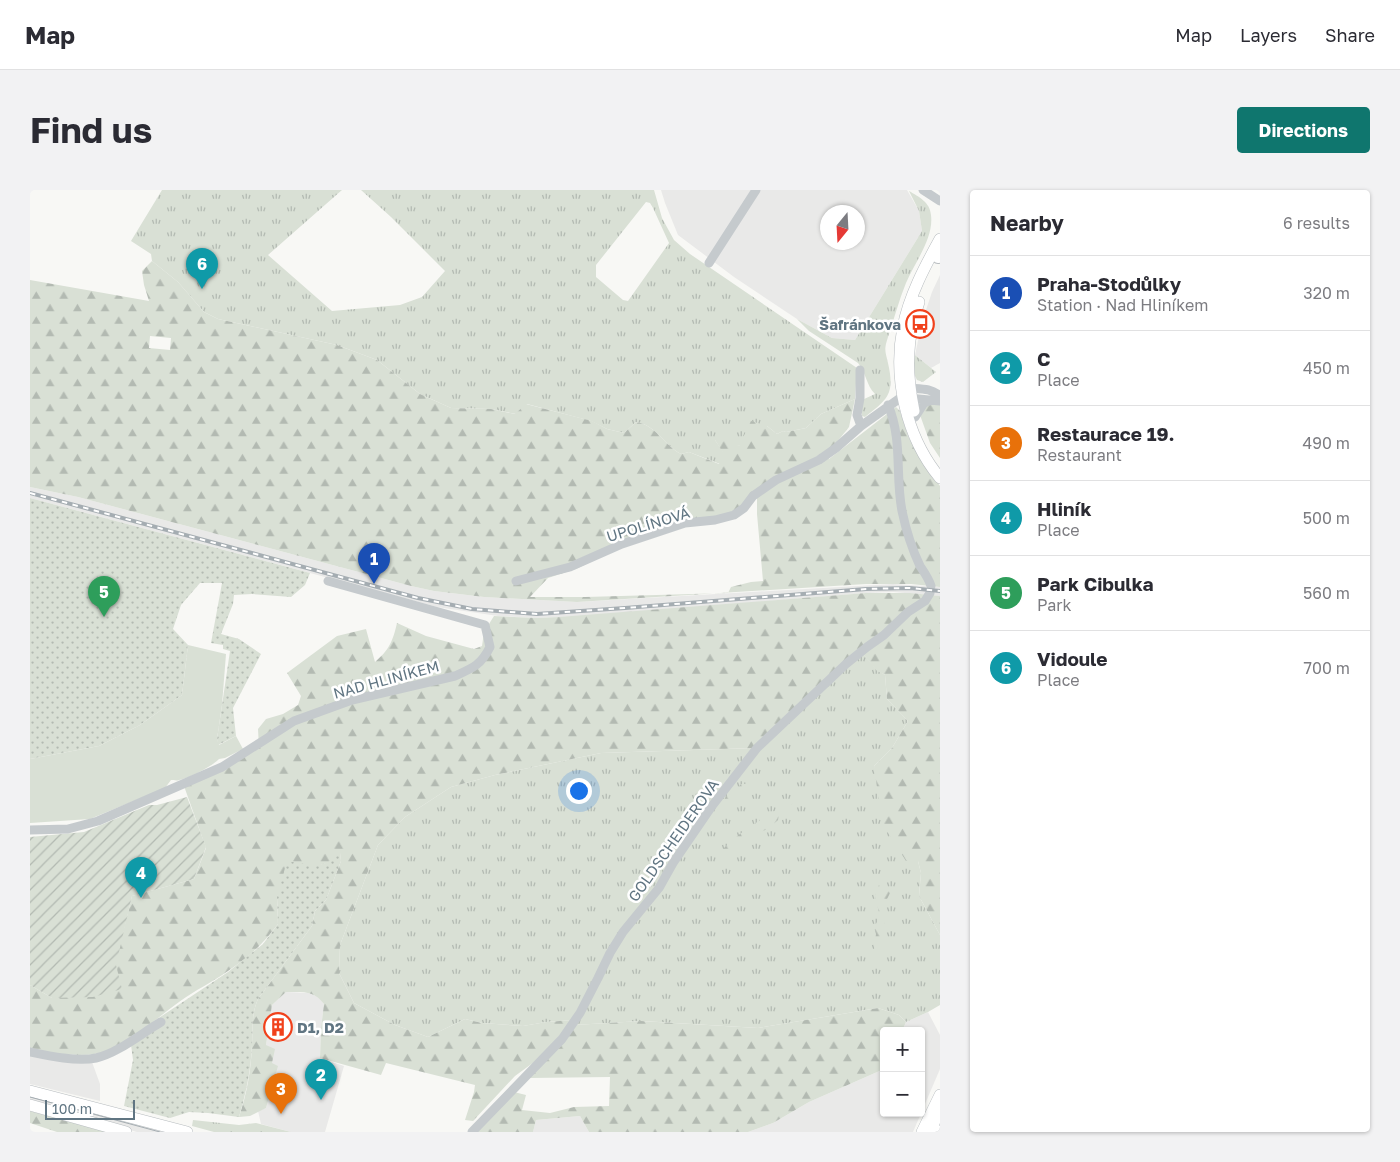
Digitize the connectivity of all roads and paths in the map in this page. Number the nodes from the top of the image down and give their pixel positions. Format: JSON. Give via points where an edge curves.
{"nodes":[{"id":1,"x":756,"y":190,"type":"edge"},
{"id":2,"x":922,"y":190,"type":"edge"},
{"id":3,"x":940,"y":201,"type":"edge"},
{"id":4,"x":940,"y":239,"type":"edge"},
{"id":5,"x":939,"y":256,"type":"edge"},
{"id":6,"x":709,"y":263,"type":"dead end"},
{"id":7,"x":860,"y":370,"type":"dead end"},
{"id":8,"x":908,"y":394,"type":"junction"},
{"id":9,"x":937,"y":399,"type":"edge"},
{"id":10,"x":888,"y":406,"type":"junction"},
{"id":11,"x":915,"y":417,"type":"junction"},
{"id":12,"x":861,"y":426,"type":"junction"},
{"id":13,"x":940,"y":467,"type":"edge"},
{"id":14,"x":940,"y":478,"type":"edge"},
{"id":15,"x":328,"y":581,"type":"dead end"},
{"id":16,"x":516,"y":582,"type":"dead end"},
{"id":17,"x":30,"y":830,"type":"edge"},
{"id":18,"x":161,"y":1022,"type":"dead end"},
{"id":19,"x":30,"y":1052,"type":"edge"},
{"id":20,"x":30,"y":1091,"type":"edge"},
{"id":21,"x":940,"y":1096,"type":"edge"},
{"id":22,"x":30,"y":1105,"type":"edge"},
{"id":23,"x":940,"y":1105,"type":"edge"},
{"id":24,"x":126,"y":1132,"type":"edge"},
{"id":25,"x":187,"y":1132,"type":"edge"},
{"id":26,"x":472,"y":1132,"type":"edge"},
{"id":27,"x":922,"y":1132,"type":"edge"},
{"id":28,"x":931,"y":1132,"type":"edge"}],
"edges":[{"from":1,"to":6,"type":"street"},
{"from":2,"to":3,"type":"street"},
{"from":4,"to":8,"type":"main road","via":[[922,274],[903,326],[900,356]]},
{"from":5,"to":8,"type":"main road","via":[[923,290],[911,328],[907,359]]},
{"from":7,"to":12,"type":"street","via":[[857,415]]},
{"from":8,"to":9,"type":"street"},
{"from":8,"to":10,"type":"street","name":"UPOLÍNOVÁ"},
{"from":8,"to":11,"type":"main road"},
{"from":8,"to":14,"type":"main road","via":[[915,437]]},
{"from":9,"to":11,"type":"street","via":[[924,403]]},
{"from":10,"to":12,"type":"street","name":"UPOLÍNOVÁ"},
{"from":10,"to":26,"type":"street","name":"GOLDSCHEIDEROVA","via":[[898,438],[899,494],[906,531],[930,590],[925,601],[846,664],[757,748],[712,806],[659,888],[623,932],[580,1013],[562,1039]]},
{"from":11,"to":13,"type":"main road"},
{"from":12,"to":16,"type":"street","name":"UPOLÍNOVÁ","via":[[819,460],[776,480],[752,496],[734,515],[684,524],[622,544],[570,568]]},
{"from":15,"to":17,"type":"street","name":"NAD HLINÍKEM","via":[[485,626],[490,647],[479,664],[469,670],[352,700],[294,721],[222,767],[98,821],[68,829]]},
{"from":18,"to":19,"type":"street","via":[[97,1058],[56,1057]]},
{"from":20,"to":25,"type":"main road"},
{"from":21,"to":27,"type":"main road"},
{"from":22,"to":24,"type":"main road"},
{"from":23,"to":28,"type":"main road"}]}
